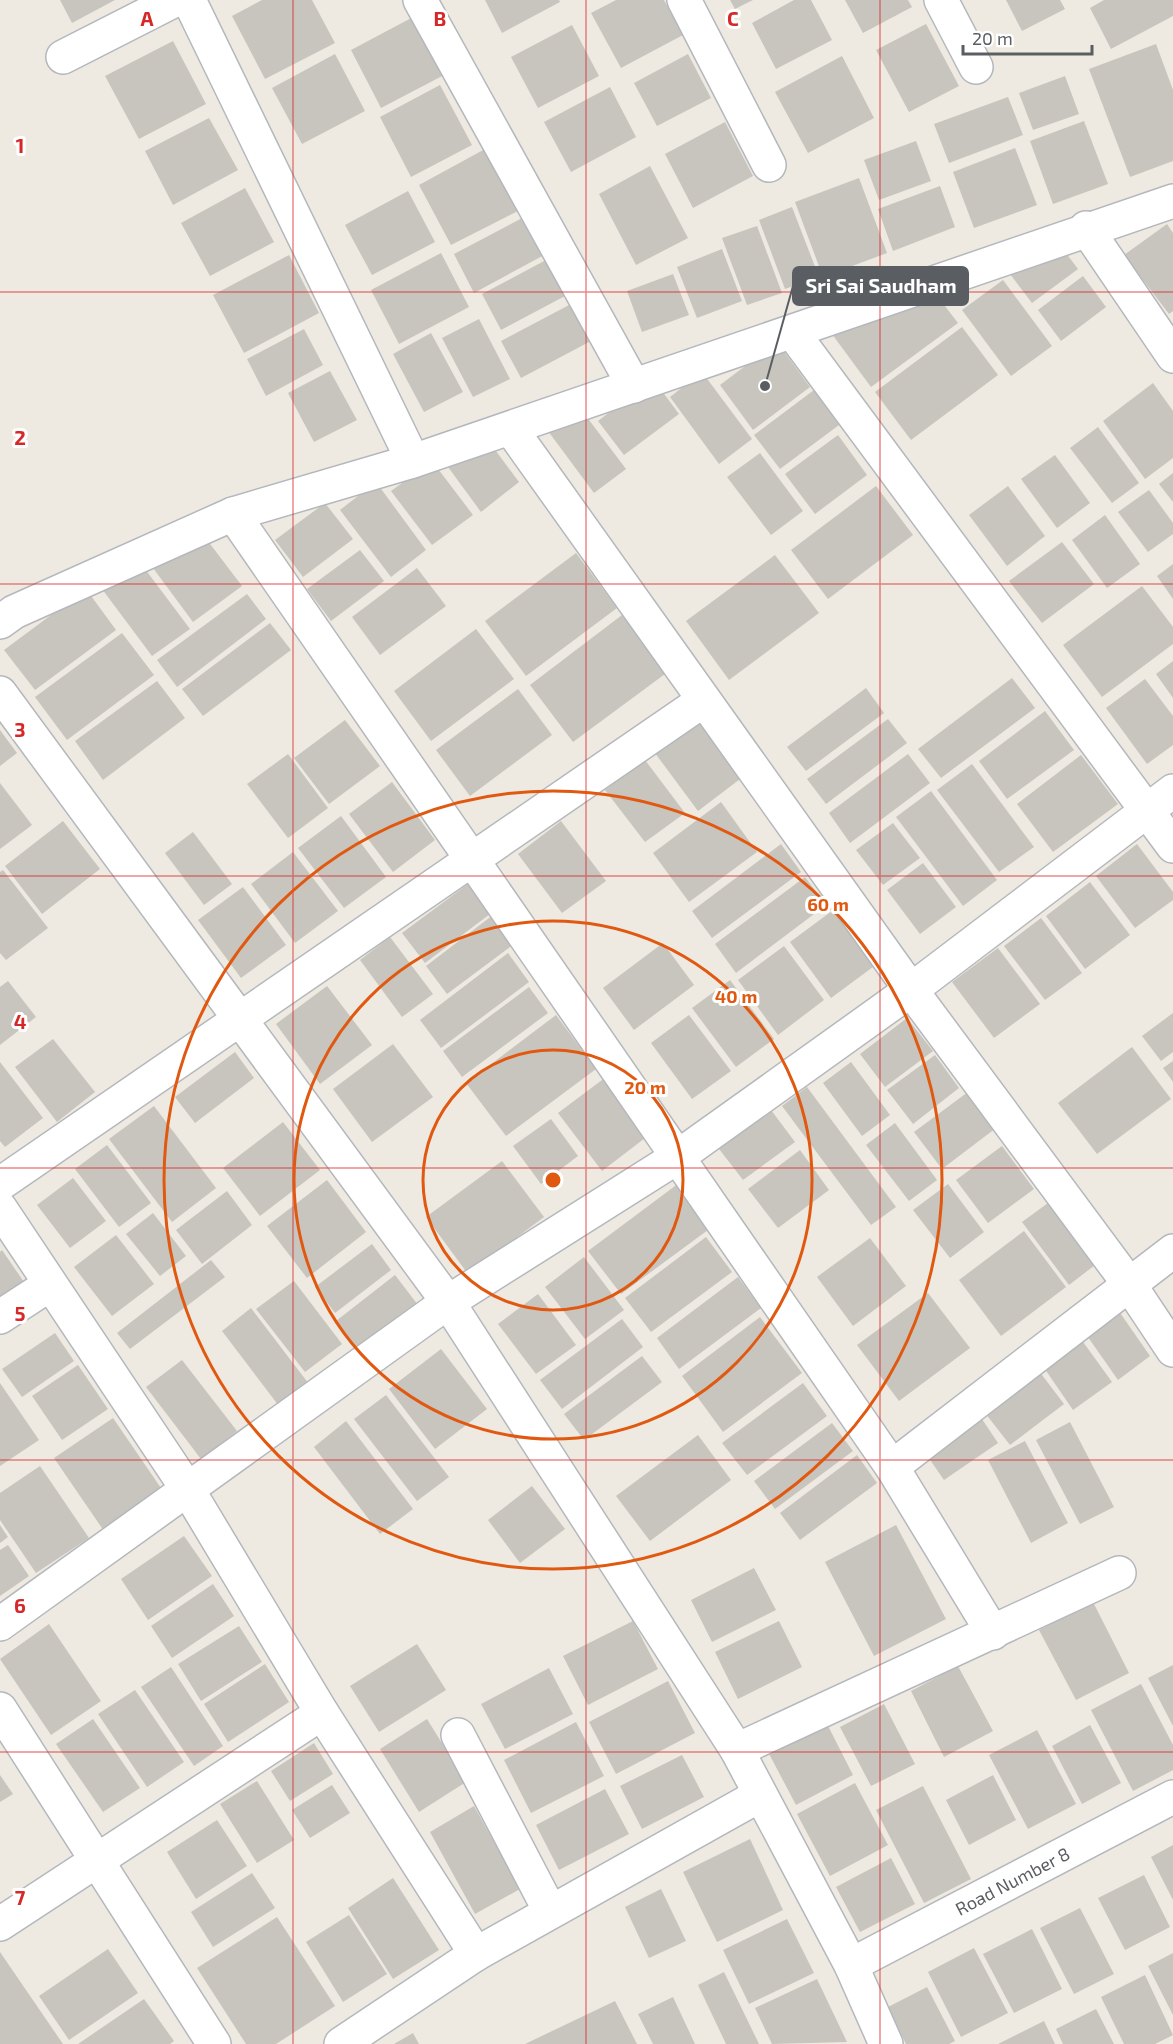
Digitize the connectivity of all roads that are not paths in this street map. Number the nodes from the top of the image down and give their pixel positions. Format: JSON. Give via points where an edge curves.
{"nodes":[{"id":1,"x":175,"y":0,"type":"edge"},
{"id":2,"x":189,"y":0,"type":"edge"},
{"id":3,"x":420,"y":0,"type":"edge"},
{"id":4,"x":684,"y":0,"type":"edge"},
{"id":5,"x":941,"y":0,"type":"edge"},
{"id":6,"x":63,"y":57,"type":"dead end"},
{"id":7,"x":976,"y":67,"type":"dead end"},
{"id":8,"x":769,"y":165,"type":"dead end"},
{"id":9,"x":1173,"y":201,"type":"edge"},
{"id":10,"x":1086,"y":228,"type":"junction"},
{"id":11,"x":793,"y":333,"type":"junction"},
{"id":12,"x":1173,"y":356,"type":"edge"},
{"id":13,"x":634,"y":386,"type":"junction"},
{"id":14,"x":511,"y":429,"type":"junction"},
{"id":15,"x":413,"y":461,"type":"junction"},
{"id":16,"x":233,"y":514,"type":"junction"},
{"id":17,"x":0,"y":622,"type":"edge"},
{"id":18,"x":0,"y":693,"type":"edge"},
{"id":19,"x":704,"y":700,"type":"junction"},
{"id":20,"x":1160,"y":800,"type":"edge"},
{"id":21,"x":1173,"y":846,"type":"edge"},
{"id":22,"x":473,"y":861,"type":"junction"},
{"id":23,"x":911,"y":990,"type":"junction"},
{"id":24,"x":242,"y":1020,"type":"junction"},
{"id":25,"x":679,"y":1156,"type":"junction"},
{"id":26,"x":0,"y":1184,"type":"edge"},
{"id":27,"x":0,"y":1208,"type":"edge"},
{"id":28,"x":1173,"y":1251,"type":"edge"},
{"id":29,"x":1129,"y":1284,"type":"junction"},
{"id":30,"x":49,"y":1285,"type":"junction"},
{"id":31,"x":448,"y":1302,"type":"junction"},
{"id":32,"x":0,"y":1317,"type":"edge"},
{"id":33,"x":1173,"y":1350,"type":"edge"},
{"id":34,"x":891,"y":1467,"type":"junction"},
{"id":35,"x":188,"y":1490,"type":"junction"},
{"id":36,"x":1119,"y":1573,"type":"dead end"},
{"id":37,"x":0,"y":1624,"type":"edge"},
{"id":38,"x":993,"y":1633,"type":"junction"},
{"id":39,"x":0,"y":1710,"type":"edge"},
{"id":40,"x":322,"y":1713,"type":"junction"},
{"id":41,"x":458,"y":1735,"type":"dead end"},
{"id":42,"x":738,"y":1750,"type":"junction"},
{"id":43,"x":760,"y":1795,"type":"junction"},
{"id":44,"x":1173,"y":1797,"type":"edge"},
{"id":45,"x":96,"y":1859,"type":"junction"},
{"id":46,"x":550,"y":1911,"type":"junction"},
{"id":47,"x":0,"y":1924,"type":"edge"},
{"id":48,"x":476,"y":1954,"type":"junction"},
{"id":49,"x":851,"y":1965,"type":"junction"},
{"id":50,"x":214,"y":2044,"type":"edge"},
{"id":51,"x":341,"y":2044,"type":"edge"},
{"id":52,"x":886,"y":2044,"type":"edge"}],
"edges":[{"from":1,"to":6,"type":"street"},
{"from":2,"to":15,"type":"street"},
{"from":3,"to":13,"type":"street"},
{"from":4,"to":8,"type":"street"},
{"from":5,"to":7,"type":"street"},
{"from":9,"to":10,"type":"street"},
{"from":10,"to":11,"type":"street"},
{"from":10,"to":12,"type":"street"},
{"from":11,"to":13,"type":"street"},
{"from":11,"to":20,"type":"street"},
{"from":13,"to":14,"type":"street"},
{"from":14,"to":15,"type":"street"},
{"from":14,"to":19,"type":"street"},
{"from":15,"to":16,"type":"street"},
{"from":16,"to":17,"type":"street","via":[[14,612]]},
{"from":16,"to":22,"type":"street"},
{"from":18,"to":24,"type":"street"},
{"from":19,"to":22,"type":"street"},
{"from":19,"to":23,"type":"street"},
{"from":20,"to":21,"type":"street"},
{"from":20,"to":23,"type":"street"},
{"from":22,"to":24,"type":"street"},
{"from":22,"to":25,"type":"street"},
{"from":23,"to":25,"type":"street"},
{"from":23,"to":29,"type":"street"},
{"from":24,"to":26,"type":"street"},
{"from":24,"to":31,"type":"street"},
{"from":25,"to":31,"type":"street"},
{"from":25,"to":34,"type":"street"},
{"from":27,"to":30,"type":"street"},
{"from":28,"to":29,"type":"street"},
{"from":29,"to":33,"type":"street"},
{"from":29,"to":34,"type":"street"},
{"from":30,"to":32,"type":"street"},
{"from":30,"to":35,"type":"street"},
{"from":31,"to":35,"type":"street"},
{"from":31,"to":42,"type":"street"},
{"from":34,"to":38,"type":"street"},
{"from":35,"to":37,"type":"street"},
{"from":35,"to":40,"type":"street"},
{"from":36,"to":38,"type":"street"},
{"from":38,"to":42,"type":"street"},
{"from":39,"to":45,"type":"street"},
{"from":40,"to":45,"type":"street"},
{"from":40,"to":48,"type":"street"},
{"from":41,"to":46,"type":"street"},
{"from":42,"to":43,"type":"street"},
{"from":43,"to":46,"type":"street"},
{"from":43,"to":49,"type":"street"},
{"from":44,"to":49,"type":"street","name":"Road Number 8"},
{"from":45,"to":47,"type":"street"},
{"from":45,"to":50,"type":"street"},
{"from":46,"to":48,"type":"street"},
{"from":48,"to":51,"type":"street"},
{"from":49,"to":52,"type":"street"}]}
